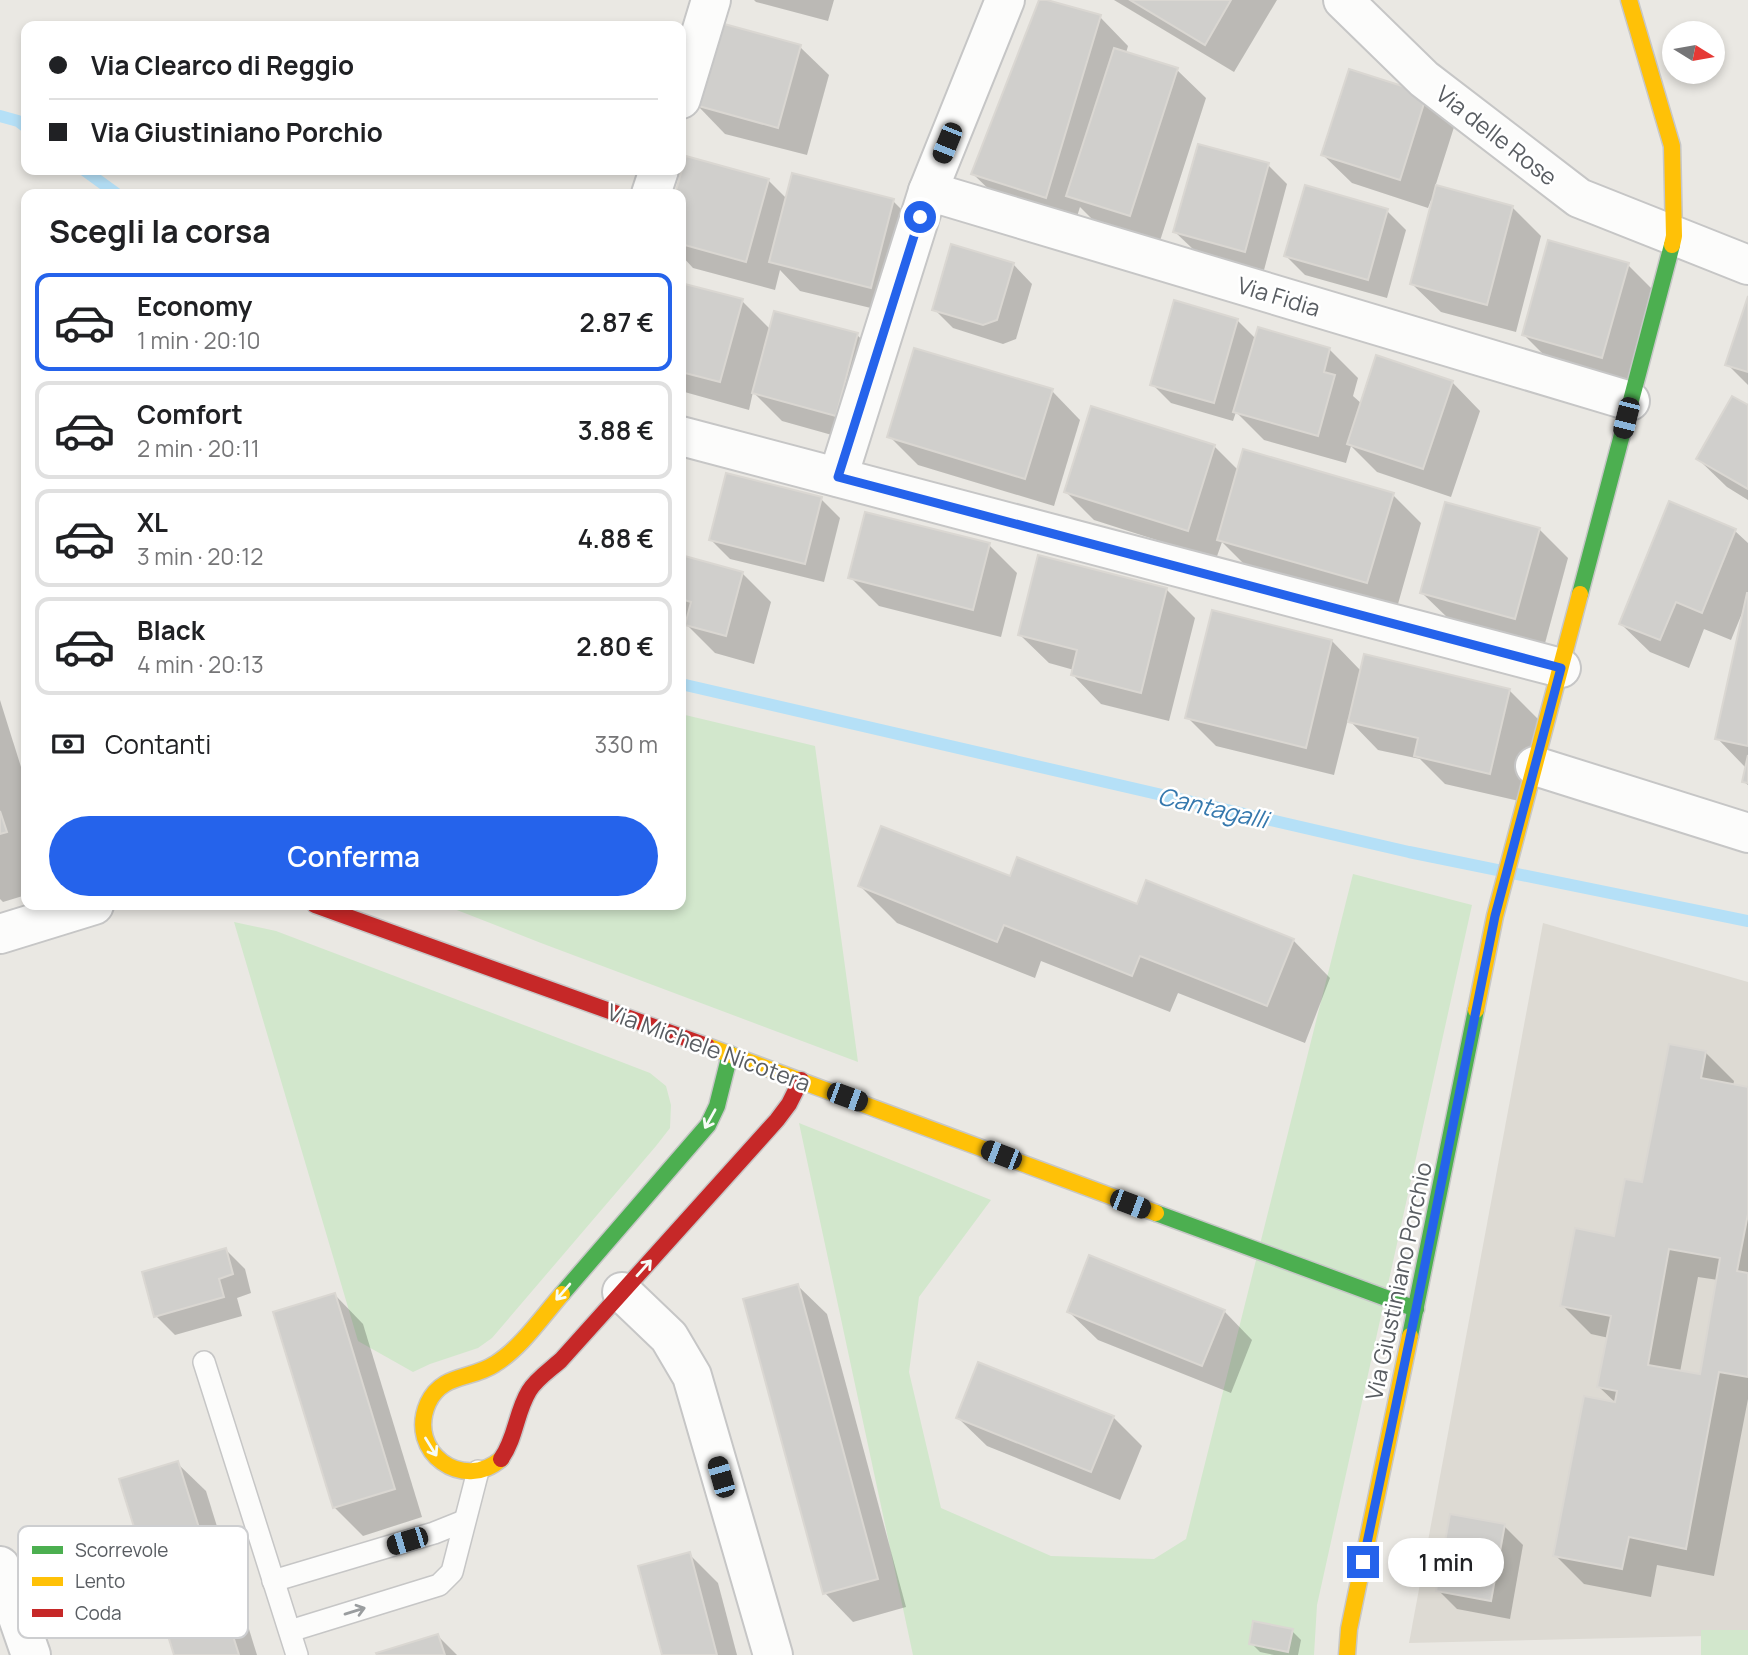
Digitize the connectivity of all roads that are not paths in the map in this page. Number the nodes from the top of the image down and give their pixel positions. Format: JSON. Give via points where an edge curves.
{"nodes":[{"id":1,"x":712,"y":0,"type":"edge"},
{"id":2,"x":1005,"y":0,"type":"edge"},
{"id":3,"x":1343,"y":0,"type":"edge"},
{"id":4,"x":1629,"y":0,"type":"edge"},
{"id":5,"x":686,"y":83,"type":"edge"},
{"id":6,"x":928,"y":191,"type":"junction"},
{"id":7,"x":1674,"y":236,"type":"junction"},
{"id":8,"x":1748,"y":265,"type":"edge"},
{"id":9,"x":1630,"y":401,"type":"junction"},
{"id":10,"x":686,"y":437,"type":"edge"},
{"id":11,"x":838,"y":477,"type":"junction"},
{"id":12,"x":1561,"y":668,"type":"junction"},
{"id":13,"x":1535,"y":766,"type":"junction"},
{"id":14,"x":1748,"y":833,"type":"edge"},
{"id":15,"x":78,"y":910,"type":"edge"},
{"id":16,"x":329,"y":910,"type":"edge"},
{"id":17,"x":0,"y":934,"type":"edge"},
{"id":18,"x":730,"y":1054,"type":"junction"},
{"id":19,"x":801,"y":1080,"type":"junction"},
{"id":20,"x":622,"y":1292,"type":"junction"},
{"id":21,"x":1416,"y":1309,"type":"junction"},
{"id":22,"x":204,"y":1362,"type":"dead end"},
{"id":23,"x":478,"y":1471,"type":"junction"},
{"id":24,"x":464,"y":1521,"type":"junction"},
{"id":25,"x":0,"y":1566,"type":"edge"},
{"id":26,"x":273,"y":1581,"type":"junction"},
{"id":27,"x":18,"y":1618,"type":"edge"},
{"id":28,"x":289,"y":1631,"type":"junction"},
{"id":29,"x":25,"y":1638,"type":"edge"},
{"id":30,"x":31,"y":1655,"type":"edge"},
{"id":31,"x":297,"y":1655,"type":"edge"},
{"id":32,"x":774,"y":1655,"type":"edge"},
{"id":33,"x":1348,"y":1655,"type":"edge"}],
"edges":[{"from":1,"to":5,"type":"street"},
{"from":2,"to":6,"type":"street"},
{"from":3,"to":7,"type":"street","name":"Via delle Rose","via":[[1424,79],[1579,198]]},
{"from":4,"to":7,"type":"street","via":[[1672,146]]},
{"from":6,"to":9,"type":"street","name":"Via Fidia"},
{"from":6,"to":11,"type":"street"},
{"from":7,"to":8,"type":"street","name":"Via delle Rose"},
{"from":7,"to":9,"type":"street"},
{"from":9,"to":12,"type":"street"},
{"from":10,"to":11,"type":"street"},
{"from":11,"to":12,"type":"street"},
{"from":12,"to":13,"type":"street"},
{"from":13,"to":14,"type":"street"},
{"from":13,"to":21,"type":"street","name":"Via Giustiniano Porchio","via":[[1495,916]]},
{"from":15,"to":17,"type":"street"},
{"from":16,"to":18,"type":"street","name":"Via Michele Nicotera"},
{"from":18,"to":19,"type":"street","name":"Via Michele Nicotera"},
{"from":18,"to":23,"type":"street","one_way":true,"via":[[708,1125],[509,1355],[483,1371],[452,1379],[430,1397],[423,1434],[432,1452],[448,1465]]},
{"from":20,"to":19,"type":"street","one_way":true,"via":[[777,1120]]},
{"from":19,"to":21,"type":"street","name":"Via Michele Nicotera"},
{"from":20,"to":23,"type":"street","via":[[530,1389],[503,1456],[494,1466]]},
{"from":20,"to":32,"type":"street","via":[[669,1337],[692,1376]]},
{"from":21,"to":33,"type":"street","name":"Via Giustiniano Porchio"},
{"from":22,"to":26,"type":"lane"},
{"from":23,"to":24,"type":"lane"},
{"from":24,"to":26,"type":"lane"},
{"from":28,"to":24,"type":"lane","one_way":true,"via":[[439,1585],[452,1572]]},
{"from":25,"to":27,"type":"street"},
{"from":26,"to":28,"type":"lane"},
{"from":28,"to":31,"type":"lane"},
{"from":29,"to":30,"type":"street"}]}
